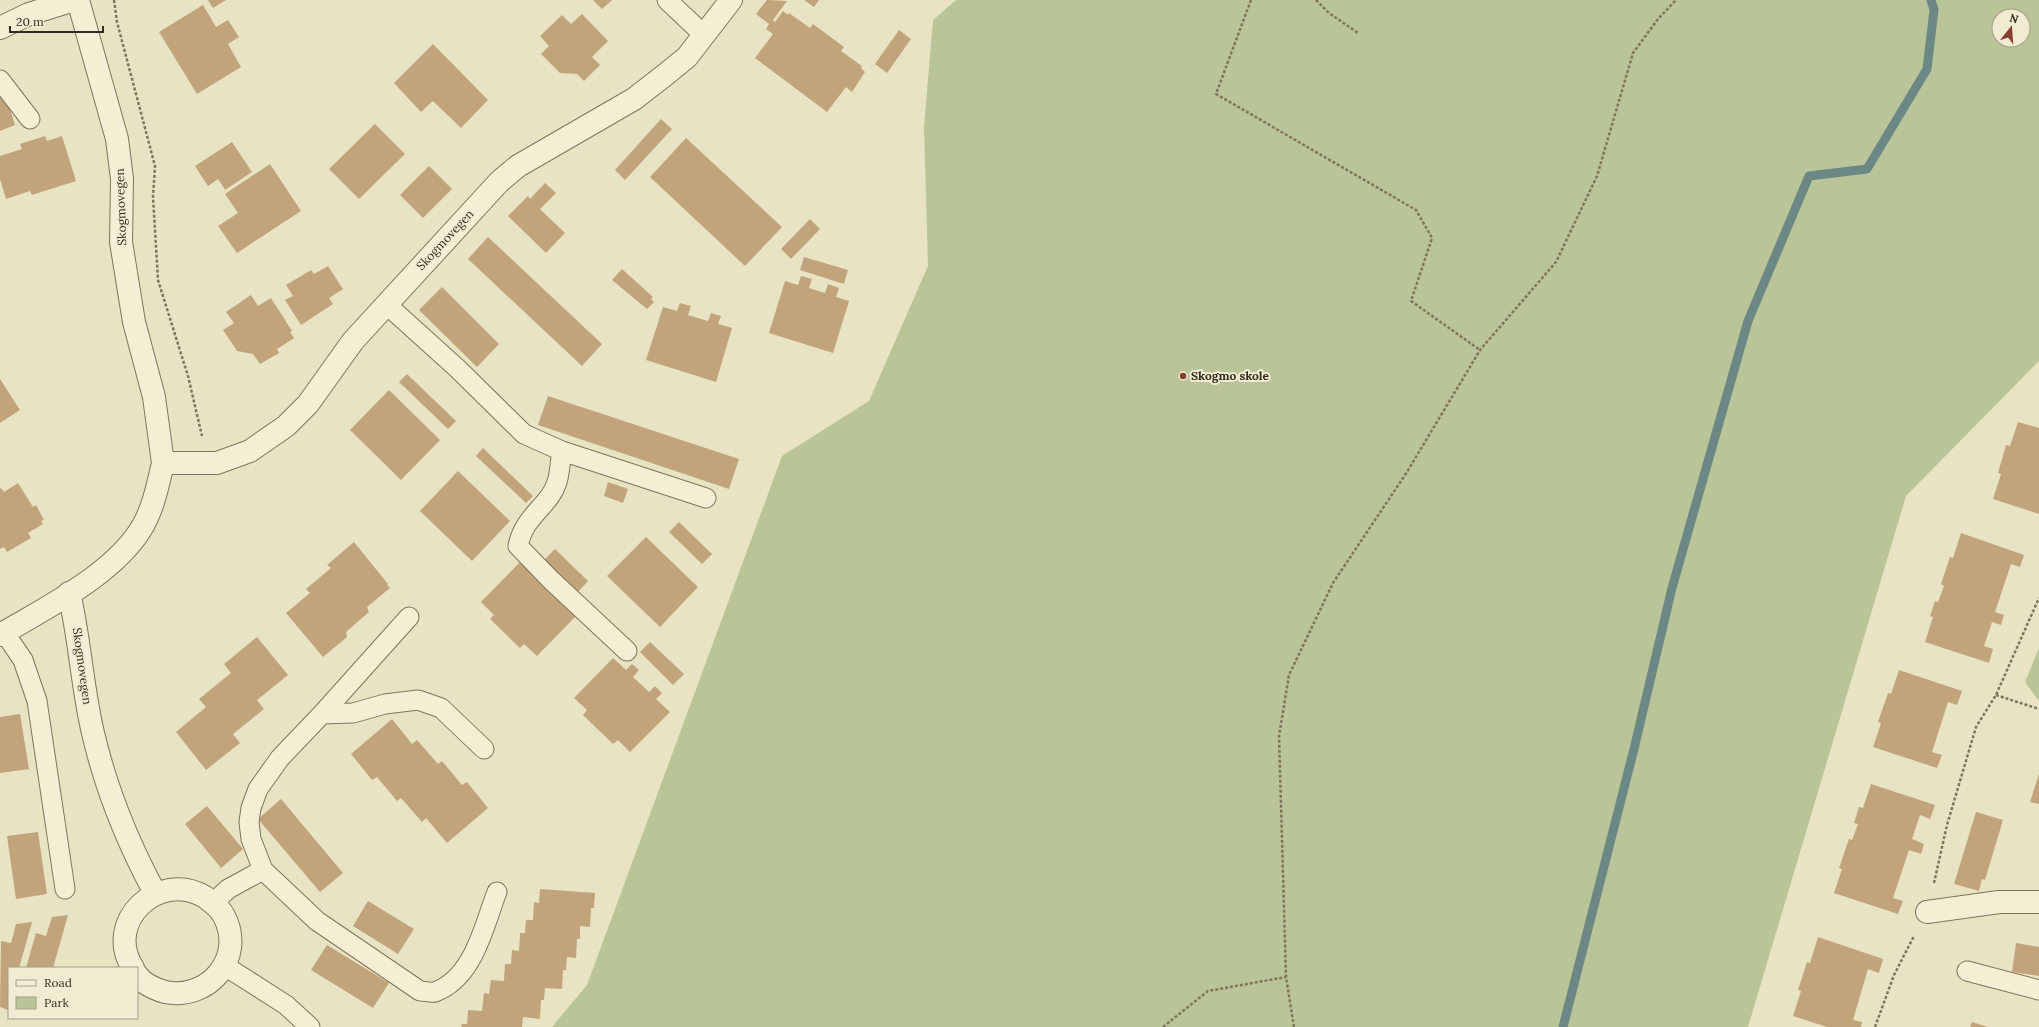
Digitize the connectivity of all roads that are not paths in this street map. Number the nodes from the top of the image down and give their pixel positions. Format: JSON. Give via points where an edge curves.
{"nodes":[{"id":1,"x":74,"y":0,"type":"edge"},
{"id":2,"x":78,"y":0,"type":"edge"},
{"id":3,"x":667,"y":0,"type":"edge"},
{"id":4,"x":731,"y":0,"type":"edge"},
{"id":5,"x":0,"y":28,"type":"edge"},
{"id":6,"x":704,"y":36,"type":"junction"},
{"id":7,"x":0,"y":80,"type":"edge"},
{"id":8,"x":30,"y":119,"type":"dead end"},
{"id":9,"x":386,"y":304,"type":"junction"},
{"id":10,"x":562,"y":451,"type":"junction"},
{"id":11,"x":163,"y":463,"type":"junction"},
{"id":12,"x":706,"y":498,"type":"dead end"},
{"id":13,"x":69,"y":593,"type":"junction"},
{"id":14,"x":409,"y":617,"type":"dead end"},
{"id":15,"x":2,"y":633,"type":"edge"},
{"id":16,"x":627,"y":651,"type":"dead end"},
{"id":17,"x":322,"y":714,"type":"junction"},
{"id":18,"x":484,"y":749,"type":"dead end"},
{"id":19,"x":263,"y":870,"type":"junction"},
{"id":20,"x":65,"y":889,"type":"dead end"},
{"id":21,"x":497,"y":892,"type":"dead end"},
{"id":22,"x":155,"y":894,"type":"junction"},
{"id":23,"x":213,"y":902,"type":"junction"},
{"id":24,"x":2039,"y":902,"type":"edge"},
{"id":25,"x":1927,"y":912,"type":"road end"},
{"id":26,"x":225,"y":966,"type":"junction"},
{"id":27,"x":132,"y":967,"type":"edge"},
{"id":28,"x":1967,"y":971,"type":"dead end"},
{"id":29,"x":138,"y":976,"type":"edge"},
{"id":30,"x":2039,"y":990,"type":"edge"},
{"id":31,"x":310,"y":1027,"type":"edge"}],
"edges":[{"from":1,"to":5,"type":"street","via":[[29,14]]},
{"from":2,"to":11,"type":"street","name":"Skogmovegen","via":[[117,139],[122,179],[121,242],[134,322],[154,397]]},
{"from":3,"to":6,"type":"lane"},
{"from":4,"to":6,"type":"street","name":"Skogmovegen"},
{"from":6,"to":9,"type":"street","name":"Skogmovegen","via":[[687,57],[634,98],[518,166],[499,182]]},
{"from":7,"to":8,"type":"lane"},
{"from":9,"to":10,"type":"lane","via":[[458,369],[524,434]]},
{"from":9,"to":11,"type":"street","name":"Skogmovegen","via":[[353,341],[308,404],[286,426],[250,451],[216,463]]},
{"from":10,"to":12,"type":"lane"},
{"from":10,"to":16,"type":"lane","via":[[557,483],[529,518],[520,534],[518,546]]},
{"from":11,"to":13,"type":"street","name":"Skogmovegen","via":[[157,493],[146,518],[129,545],[105,569]]},
{"from":13,"to":15,"type":"street"},
{"from":13,"to":22,"type":"street","name":"Skogmovegen","via":[[92,733],[105,779],[131,845]]},
{"from":14,"to":17,"type":"lane"},
{"from":15,"to":20,"type":"lane","via":[[23,660],[36,701]]},
{"from":17,"to":18,"type":"lane","via":[[353,713],[385,704],[418,700],[441,708]]},
{"from":17,"to":19,"type":"lane","via":[[280,758],[258,789],[253,801],[249,822],[251,839]]},
{"from":19,"to":21,"type":"lane","via":[[317,921],[420,991],[434,992],[456,978],[465,968],[473,955]]},
{"from":19,"to":23,"type":"lane","via":[[228,889]]},
{"from":22,"to":23,"type":"street","via":[[175,889],[196,892]]},
{"from":22,"to":27,"type":"street","via":[[139,905],[128,922],[124,942],[128,961]]},
{"from":23,"to":26,"type":"street","via":[[224,916],[230,932],[230,949]]},
{"from":24,"to":25,"type":"street","via":[[1999,902]]},
{"from":26,"to":29,"type":"street","via":[[212,982],[195,991],[175,994],[156,990]]},
{"from":26,"to":31,"type":"lane","via":[[286,1005]]},
{"from":28,"to":30,"type":"lane"}]}
